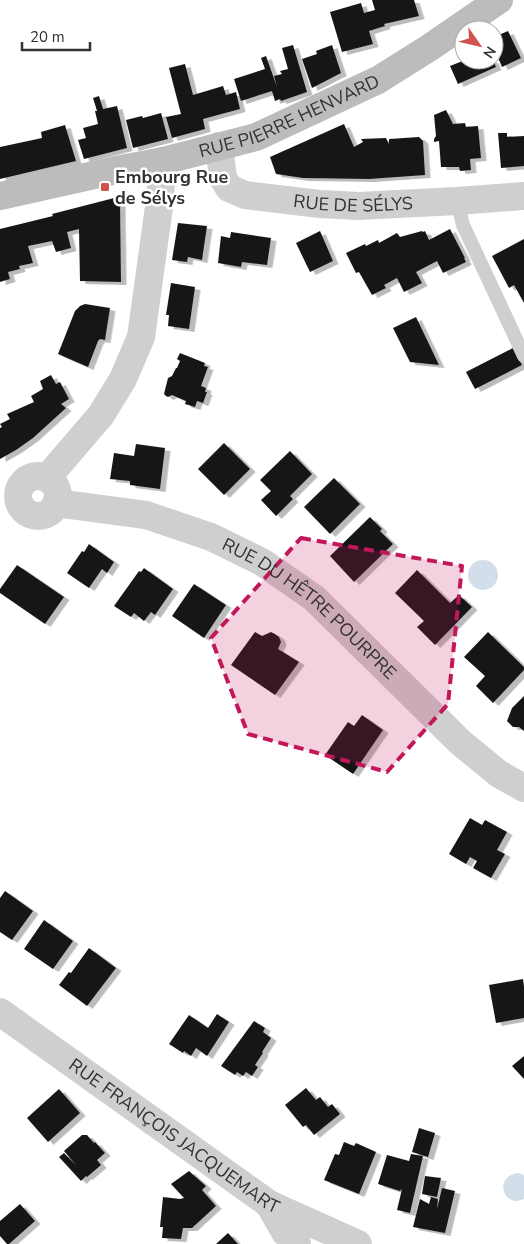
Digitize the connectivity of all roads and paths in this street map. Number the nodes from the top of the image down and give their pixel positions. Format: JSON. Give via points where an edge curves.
{"nodes":[{"id":1,"x":498,"y":0,"type":"edge"},
{"id":2,"x":219,"y":146,"type":"junction"},
{"id":3,"x":163,"y":161,"type":"junction"},
{"id":4,"x":0,"y":196,"type":"edge"},
{"id":5,"x":524,"y":196,"type":"edge"},
{"id":6,"x":457,"y":201,"type":"junction"},
{"id":7,"x":524,"y":356,"type":"edge"},
{"id":8,"x":47,"y":478,"type":"junction"},
{"id":9,"x":56,"y":503,"type":"junction"},
{"id":10,"x":10,"y":506,"type":"edge"},
{"id":11,"x":524,"y":788,"type":"edge"},
{"id":12,"x":0,"y":1012,"type":"edge"},
{"id":13,"x":269,"y":1204,"type":"junction"},
{"id":14,"x":297,"y":1244,"type":"edge"},
{"id":15,"x":358,"y":1244,"type":"edge"}],
"edges":[{"from":1,"to":2,"type":"main road","name":"RUE PIERRE HENVARD","via":[[378,80],[256,137]]},
{"from":2,"to":3,"type":"main road","name":"RUE PIERRE HENVARD"},
{"from":2,"to":6,"type":"street","name":"RUE DE SÉLYS","via":[[223,178],[229,188],[245,195],[359,206]]},
{"from":3,"to":4,"type":"main road","name":"RUE PIERRE HENVARD"},
{"from":3,"to":8,"type":"street","via":[[141,337],[123,379],[101,415]]},
{"from":5,"to":6,"type":"street","name":"RUE DE SÉLYS"},
{"from":6,"to":7,"type":"lane","via":[[463,225]]},
{"from":8,"to":9,"type":"street","via":[[57,489]]},
{"from":8,"to":10,"type":"street","via":[[34,476],[22,483]]},
{"from":9,"to":10,"type":"street","via":[[52,510],[38,516]]},
{"from":9,"to":11,"type":"street","name":"RUE DU HÊTRE POURPRE","via":[[146,515],[211,537],[262,562],[314,598],[460,742],[499,774]]},
{"from":12,"to":13,"type":"street","name":"RUE FRANÇOIS JACQUEMART"},
{"from":13,"to":14,"type":"street","via":[[285,1232]]},
{"from":13,"to":15,"type":"street","name":"RUE FRANÇOIS JACQUEMART"}]}
